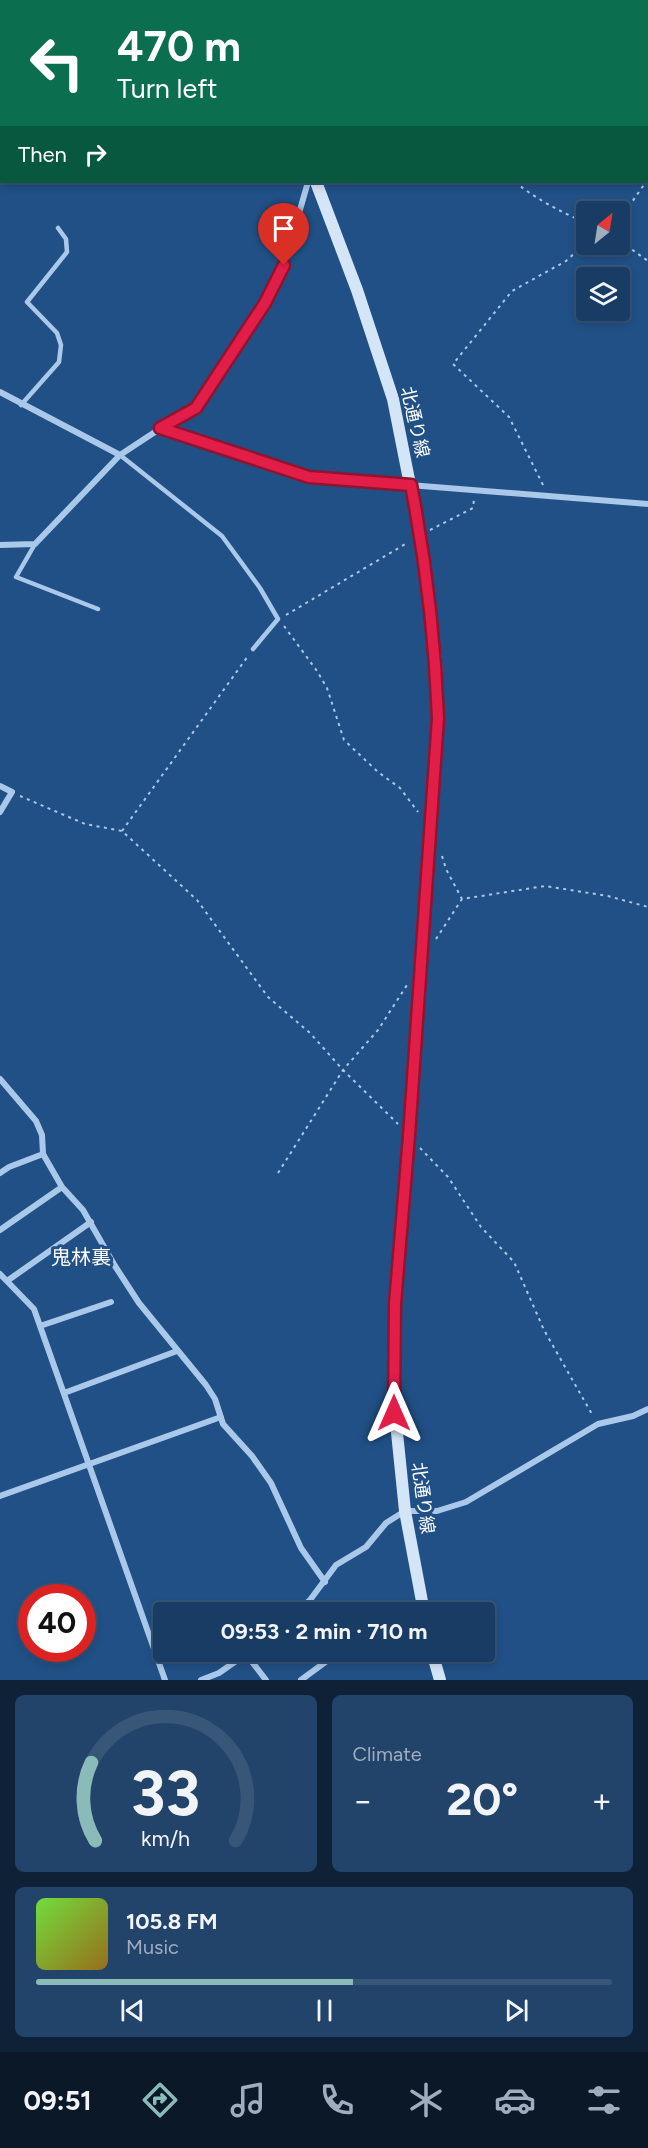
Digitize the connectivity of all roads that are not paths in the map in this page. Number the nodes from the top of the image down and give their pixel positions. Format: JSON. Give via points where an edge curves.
{"nodes":[{"id":1,"x":308,"y":183,"type":"edge"},
{"id":2,"x":316,"y":183,"type":"edge"},
{"id":3,"x":58,"y":228,"type":"dead end"},
{"id":4,"x":0,"y":392,"type":"edge"},
{"id":5,"x":21,"y":405,"type":"junction"},
{"id":6,"x":160,"y":428,"type":"junction"},
{"id":7,"x":120,"y":455,"type":"junction"},
{"id":8,"x":411,"y":485,"type":"junction"},
{"id":9,"x":648,"y":504,"type":"edge"},
{"id":10,"x":35,"y":544,"type":"junction"},
{"id":11,"x":0,"y":545,"type":"edge"},
{"id":12,"x":98,"y":609,"type":"dead end"},
{"id":13,"x":253,"y":649,"type":"road end"},
{"id":14,"x":0,"y":786,"type":"edge"},
{"id":15,"x":0,"y":812,"type":"edge"},
{"id":16,"x":0,"y":1079,"type":"edge"},
{"id":17,"x":43,"y":1154,"type":"junction"},
{"id":18,"x":0,"y":1173,"type":"edge"},
{"id":19,"x":62,"y":1187,"type":"junction"},
{"id":20,"x":91,"y":1222,"type":"junction"},
{"id":21,"x":0,"y":1230,"type":"edge"},
{"id":22,"x":0,"y":1274,"type":"edge"},
{"id":23,"x":6,"y":1281,"type":"junction"},
{"id":24,"x":111,"y":1302,"type":"dead end"},
{"id":25,"x":40,"y":1326,"type":"junction"},
{"id":26,"x":177,"y":1351,"type":"junction"},
{"id":27,"x":64,"y":1393,"type":"junction"},
{"id":28,"x":648,"y":1409,"type":"edge"},
{"id":29,"x":221,"y":1417,"type":"junction"},
{"id":30,"x":89,"y":1465,"type":"junction"},
{"id":31,"x":0,"y":1496,"type":"edge"},
{"id":32,"x":405,"y":1511,"type":"junction"},
{"id":33,"x":325,"y":1582,"type":"junction"},
{"id":34,"x":310,"y":1600,"type":"joint"},
{"id":35,"x":308,"y":1602,"type":"edge"},
{"id":36,"x":422,"y":1602,"type":"edge"},
{"id":37,"x":234,"y":1662,"type":"edge"},
{"id":38,"x":253,"y":1662,"type":"edge"},
{"id":39,"x":325,"y":1662,"type":"edge"},
{"id":40,"x":435,"y":1662,"type":"edge"},
{"id":41,"x":165,"y":1680,"type":"edge"},
{"id":42,"x":201,"y":1680,"type":"edge"},
{"id":43,"x":266,"y":1680,"type":"edge"},
{"id":44,"x":301,"y":1680,"type":"edge"},
{"id":45,"x":440,"y":1680,"type":"edge"}],
"edges":[{"from":1,"to":6,"type":"street","via":[[284,265],[265,303],[196,408]]},
{"from":2,"to":8,"type":"street","name":"北通り線","via":[[393,399]]},
{"from":3,"to":5,"type":"lane","via":[[66,239],[68,252],[27,302],[57,333],[61,345],[59,362]]},
{"from":4,"to":5,"type":"street"},
{"from":5,"to":7,"type":"street"},
{"from":6,"to":7,"type":"street"},
{"from":6,"to":8,"type":"street","via":[[309,477]]},
{"from":7,"to":10,"type":"street"},
{"from":7,"to":13,"type":"lane","via":[[222,536],[260,588],[278,619]]},
{"from":8,"to":9,"type":"street"},
{"from":8,"to":32,"type":"street","name":"北通り線","via":[[436,662],[438,718],[395,1304],[394,1413]]},
{"from":10,"to":11,"type":"street"},
{"from":10,"to":12,"type":"lane","via":[[16,577]]},
{"from":14,"to":15,"type":"street","via":[[12,792]]},
{"from":16,"to":17,"type":"street","via":[[36,1121]]},
{"from":17,"to":18,"type":"street"},
{"from":17,"to":19,"type":"street"},
{"from":19,"to":20,"type":"street"},
{"from":19,"to":21,"type":"street"},
{"from":20,"to":23,"type":"street"},
{"from":20,"to":26,"type":"street","via":[[139,1303]]},
{"from":22,"to":23,"type":"street"},
{"from":23,"to":25,"type":"street","via":[[34,1309]]},
{"from":24,"to":25,"type":"street"},
{"from":25,"to":27,"type":"street"},
{"from":26,"to":27,"type":"street"},
{"from":26,"to":29,"type":"street","via":[[206,1385]]},
{"from":27,"to":30,"type":"street"},
{"from":28,"to":32,"type":"street","via":[[598,1424],[466,1502],[437,1511]]},
{"from":29,"to":30,"type":"street"},
{"from":29,"to":33,"type":"street","via":[[271,1483],[301,1548]]},
{"from":30,"to":31,"type":"street"},
{"from":30,"to":41,"type":"street"},
{"from":32,"to":33,"type":"street","via":[[386,1523],[366,1547],[336,1565]]},
{"from":32,"to":36,"type":"street","name":"北通り線"},
{"from":33,"to":34,"type":"street"},
{"from":34,"to":35,"type":"street"},
{"from":37,"to":42,"type":"street"},
{"from":38,"to":43,"type":"street"},
{"from":39,"to":44,"type":"street"},
{"from":40,"to":45,"type":"street"}]}
